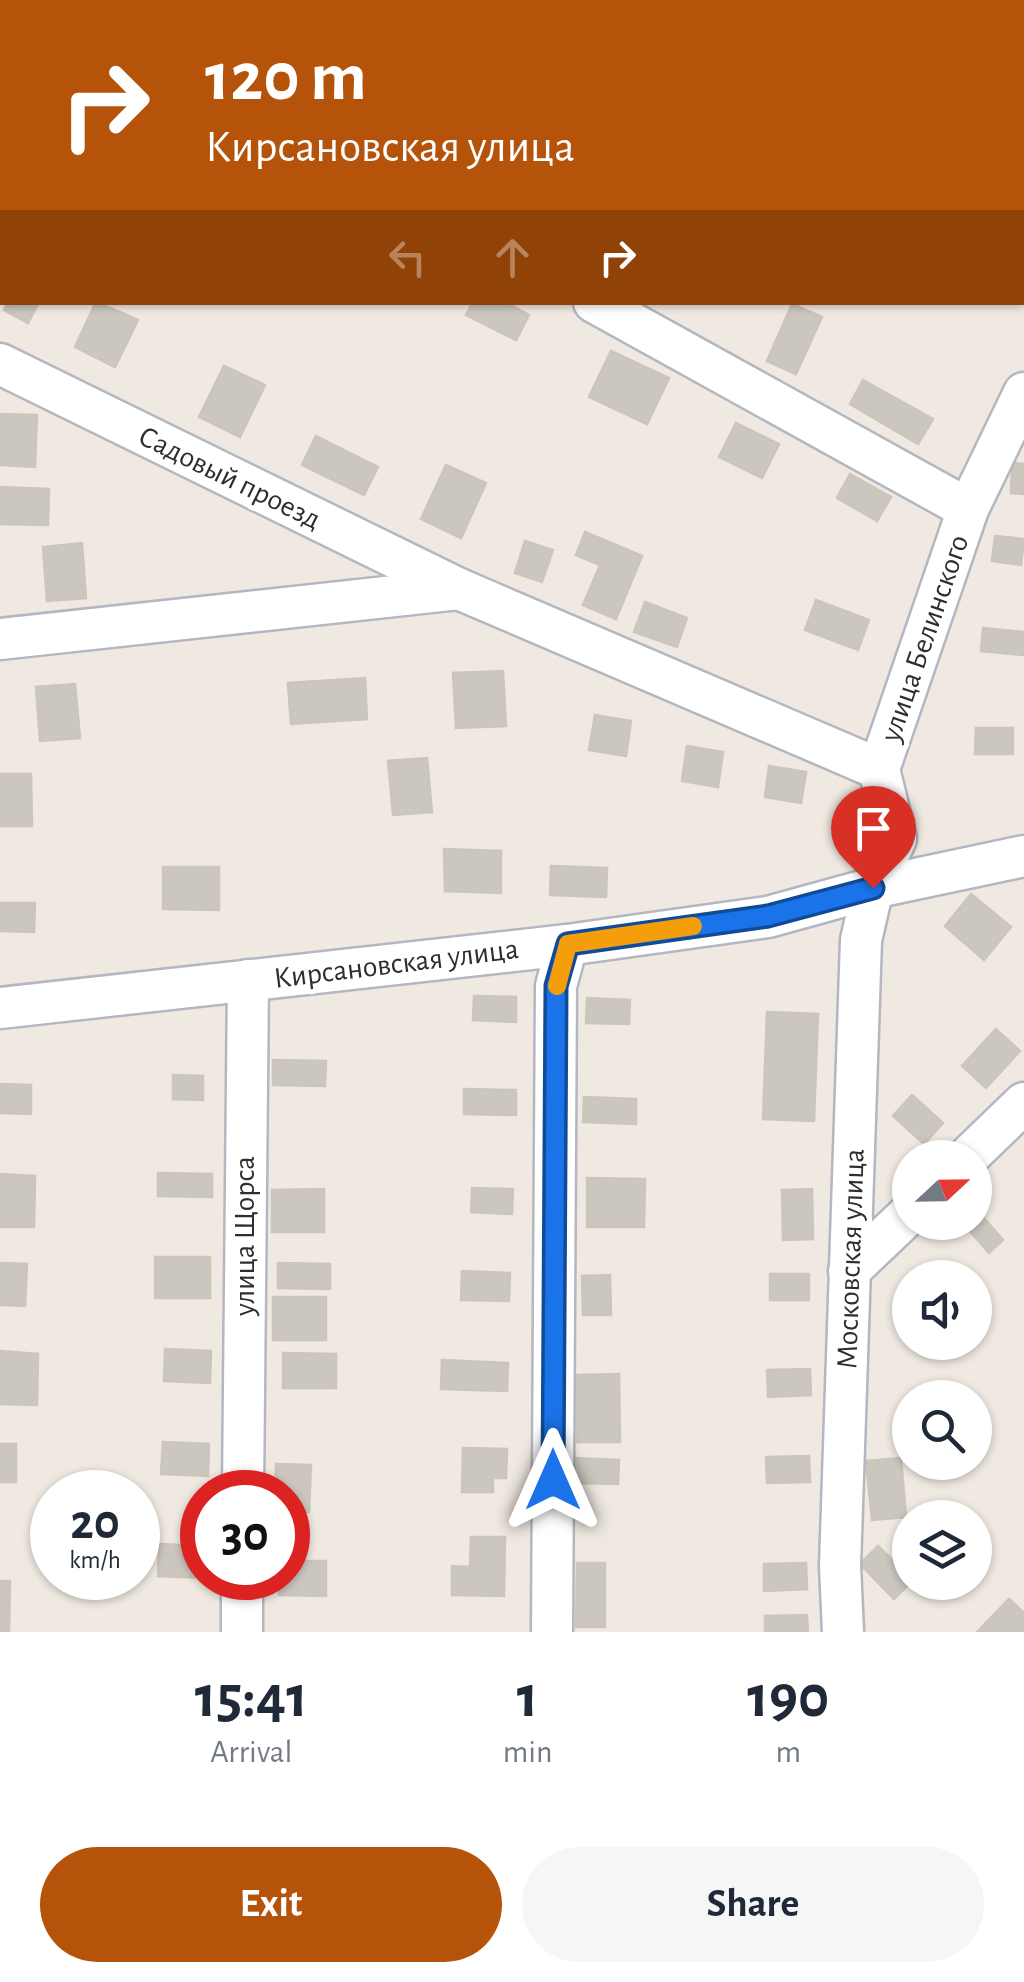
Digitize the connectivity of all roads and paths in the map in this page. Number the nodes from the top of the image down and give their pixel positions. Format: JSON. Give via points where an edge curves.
{"nodes":[{"id":1,"x":599,"y":305,"type":"edge"},
{"id":2,"x":0,"y":364,"type":"edge"},
{"id":3,"x":1024,"y":393,"type":"edge"},
{"id":4,"x":968,"y":509,"type":"junction"},
{"id":5,"x":460,"y":589,"type":"junction"},
{"id":6,"x":0,"y":638,"type":"edge"},
{"id":7,"x":879,"y":770,"type":"junction"},
{"id":8,"x":1024,"y":856,"type":"edge"},
{"id":9,"x":873,"y":888,"type":"junction"},
{"id":10,"x":568,"y":944,"type":"junction"},
{"id":11,"x":248,"y":980,"type":"junction"},
{"id":12,"x":0,"y":1008,"type":"edge"},
{"id":13,"x":1024,"y":1103,"type":"edge"},
{"id":14,"x":986,"y":1140,"type":"edge"},
{"id":15,"x":892,"y":1229,"type":"edge"},
{"id":16,"x":849,"y":1271,"type":"junction"},
{"id":17,"x":243,"y":1470,"type":"edge"},
{"id":18,"x":242,"y":1600,"type":"edge"},
{"id":19,"x":242,"y":1632,"type":"edge"},
{"id":20,"x":552,"y":1632,"type":"edge"},
{"id":21,"x":843,"y":1632,"type":"edge"}],
"edges":[{"from":1,"to":4,"type":"street"},
{"from":2,"to":5,"type":"street","name":"Садовый проезд"},
{"from":3,"to":4,"type":"street","name":"улица Белинского"},
{"from":4,"to":7,"type":"street","name":"улица Белинского"},
{"from":5,"to":6,"type":"street","name":"Садовый проезд"},
{"from":5,"to":7,"type":"street","name":"Садовый проезд"},
{"from":7,"to":9,"type":"street","name":"улица Белинского","via":[[896,839]]},
{"from":8,"to":9,"type":"street","name":"Кирсановская улица"},
{"from":9,"to":10,"type":"street","name":"Кирсановская улица","via":[[768,916]]},
{"from":9,"to":16,"type":"street","name":"Московская улица","via":[[861,940]]},
{"from":10,"to":11,"type":"street","name":"Кирсановская улица"},
{"from":10,"to":20,"type":"street","via":[[556,986]]},
{"from":11,"to":12,"type":"street","name":"Кирсановская улица"},
{"from":11,"to":17,"type":"street","name":"улица Щорса"},
{"from":13,"to":14,"type":"street"},
{"from":15,"to":16,"type":"street"},
{"from":16,"to":21,"type":"street","name":"Московская улица"},
{"from":18,"to":19,"type":"street"}]}
